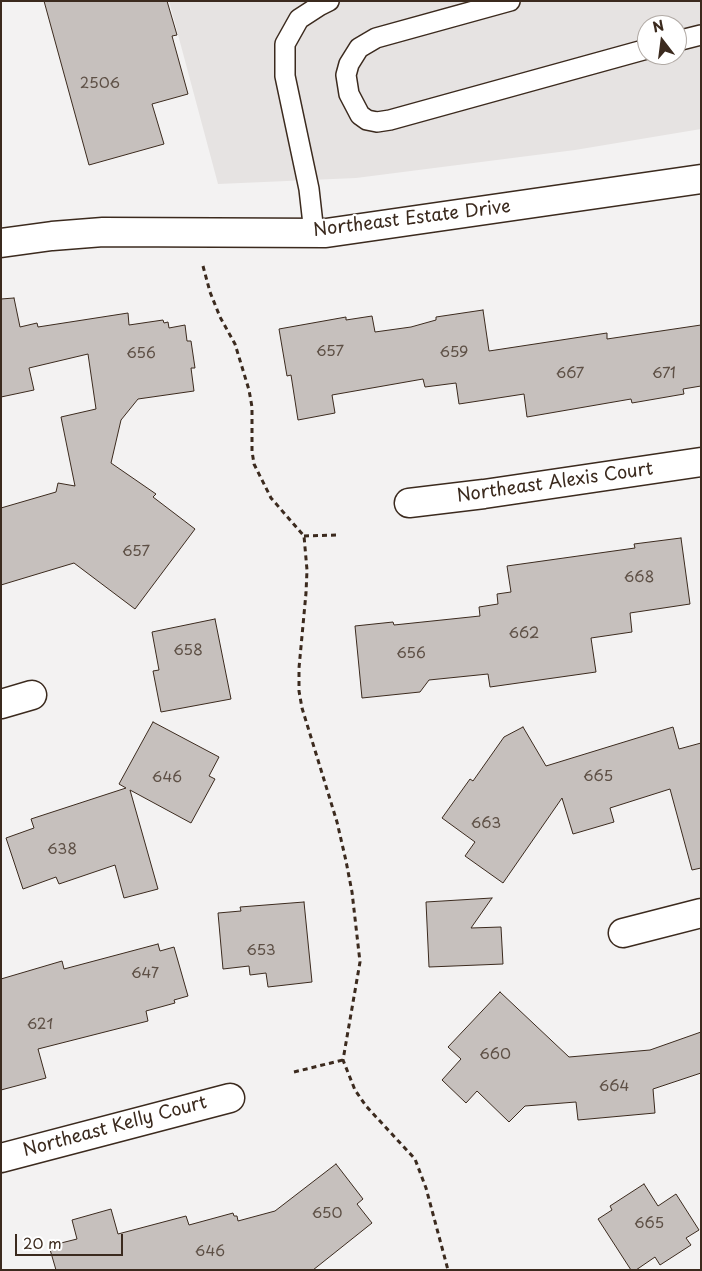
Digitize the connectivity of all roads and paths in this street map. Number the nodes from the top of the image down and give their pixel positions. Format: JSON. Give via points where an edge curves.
{"nodes":[{"id":1,"x":329,"y":1,"type":"edge"},
{"id":2,"x":510,"y":1,"type":"edge"},
{"id":3,"x":701,"y":35,"type":"edge"},
{"id":4,"x":687,"y":38,"type":"edge"},
{"id":5,"x":637,"y":52,"type":"edge"},
{"id":6,"x":701,"y":179,"type":"edge"},
{"id":7,"x":314,"y":233,"type":"junction"},
{"id":8,"x":2,"y":236,"type":"edge"},
{"id":9,"x":203,"y":266,"type":"dead end"},
{"id":10,"x":701,"y":462,"type":"edge"},
{"id":11,"x":409,"y":503,"type":"dead end"},
{"id":12,"x":340,"y":535,"type":"dead end"},
{"id":13,"x":304,"y":536,"type":"junction"},
{"id":14,"x":32,"y":695,"type":"dead end"},
{"id":15,"x":1,"y":704,"type":"edge"},
{"id":16,"x":701,"y":913,"type":"edge"},
{"id":17,"x":623,"y":933,"type":"dead end"},
{"id":18,"x":343,"y":1060,"type":"junction"},
{"id":19,"x":294,"y":1072,"type":"dead end"},
{"id":20,"x":230,"y":1098,"type":"dead end"},
{"id":21,"x":1,"y":1158,"type":"edge"},
{"id":22,"x":448,"y":1270,"type":"edge"}],
"edges":[{"from":1,"to":7,"type":"lane","via":[[299,19],[285,44],[285,76],[310,189]]},
{"from":2,"to":5,"type":"lane","via":[[376,38],[359,48],[348,64],[346,75],[349,94],[360,115],[377,122],[390,120]]},
{"from":3,"to":4,"type":"lane"},
{"from":6,"to":7,"type":"street","name":"Northeast Estate Drive"},
{"from":7,"to":8,"type":"street","name":"Northeast Estate Drive","via":[[103,232]]},
{"from":9,"to":13,"type":"path","via":[[210,292],[234,344],[250,390],[254,464],[271,498]]},
{"from":10,"to":11,"type":"street","name":"Northeast Alexis Court"},
{"from":12,"to":13,"type":"path"},
{"from":13,"to":18,"type":"path","via":[[307,570],[299,691],[346,860],[360,955]]},
{"from":14,"to":15,"type":"street"},
{"from":16,"to":17,"type":"street"},
{"from":18,"to":19,"type":"path"},
{"from":18,"to":22,"type":"path","via":[[366,1106],[415,1159]]},
{"from":20,"to":21,"type":"street","name":"Northeast Kelly Court"}]}
